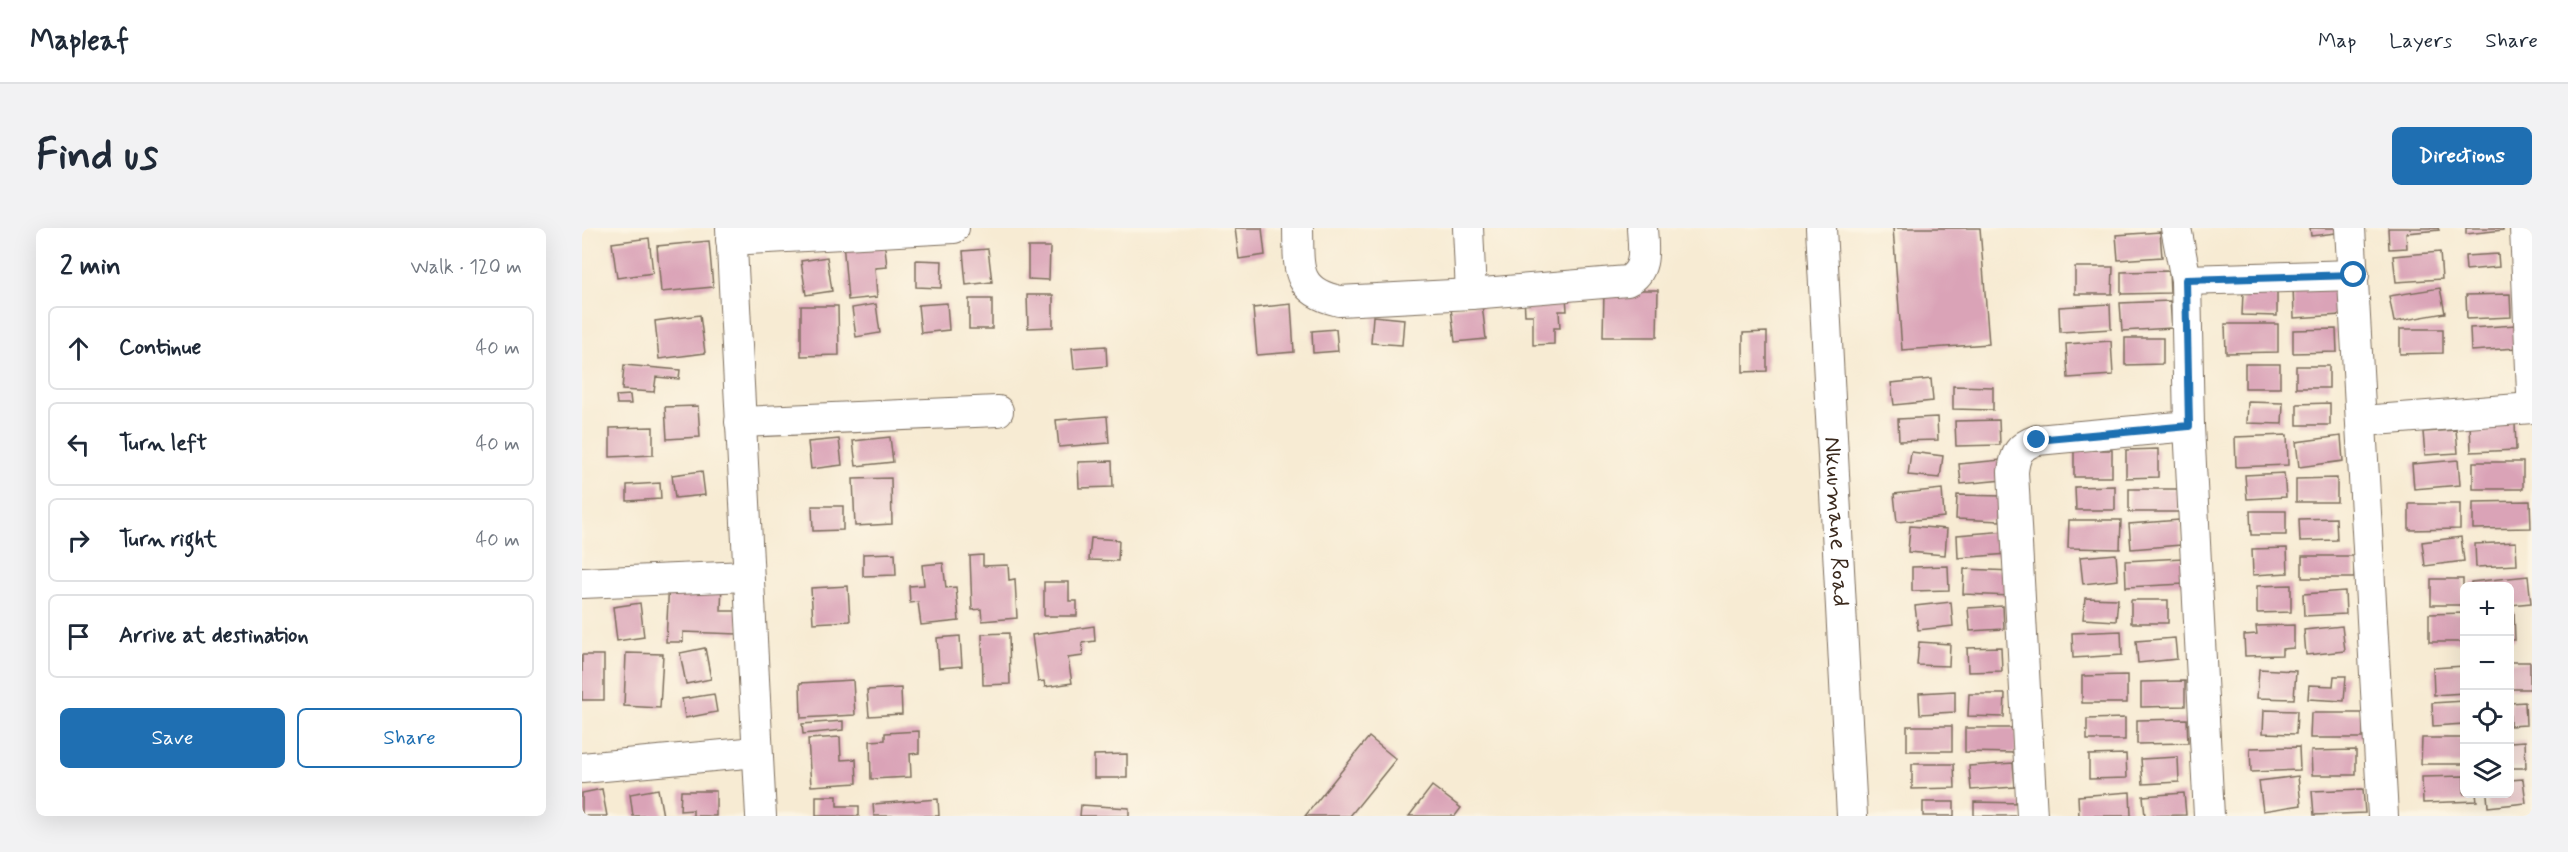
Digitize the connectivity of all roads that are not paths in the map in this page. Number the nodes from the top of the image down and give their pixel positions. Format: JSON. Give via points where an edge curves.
{"nodes":[{"id":1,"x":954,"y":228,"type":"edge"},
{"id":2,"x":1298,"y":228,"type":"edge"},
{"id":3,"x":1468,"y":228,"type":"edge"},
{"id":4,"x":1642,"y":228,"type":"edge"},
{"id":5,"x":1821,"y":228,"type":"edge"},
{"id":6,"x":2176,"y":228,"type":"edge"},
{"id":7,"x":2350,"y":228,"type":"edge"},
{"id":8,"x":2525,"y":228,"type":"edge"},
{"id":9,"x":731,"y":234,"type":"edge"},
{"id":10,"x":2530,"y":265,"type":"edge"},
{"id":11,"x":2354,"y":275,"type":"junction"},
{"id":12,"x":2186,"y":280,"type":"junction"},
{"id":13,"x":1471,"y":294,"type":"junction"},
{"id":14,"x":2532,"y":393,"type":"edge"},
{"id":15,"x":2532,"y":408,"type":"edge"},
{"id":16,"x":998,"y":411,"type":"dead end"},
{"id":17,"x":2362,"y":421,"type":"junction"},
{"id":18,"x":740,"y":422,"type":"junction"},
{"id":19,"x":2189,"y":426,"type":"junction"},
{"id":20,"x":747,"y":576,"type":"junction"},
{"id":21,"x":582,"y":583,"type":"edge"},
{"id":22,"x":757,"y":752,"type":"junction"},
{"id":23,"x":582,"y":768,"type":"edge"},
{"id":24,"x":761,"y":816,"type":"edge"},
{"id":25,"x":1852,"y":816,"type":"edge"},
{"id":26,"x":2032,"y":816,"type":"edge"},
{"id":27,"x":2209,"y":816,"type":"edge"},
{"id":28,"x":2383,"y":816,"type":"edge"}],
"edges":[{"from":1,"to":9,"type":"street"},
{"from":2,"to":13,"type":"street","via":[[1300,273],[1309,289],[1324,297],[1339,301]]},
{"from":3,"to":13,"type":"street"},
{"from":4,"to":13,"type":"street","via":[[1642,267],[1637,276],[1627,281]]},
{"from":5,"to":25,"type":"street","name":"Nkuumane Road"},
{"from":6,"to":12,"type":"street"},
{"from":7,"to":11,"type":"street"},
{"from":8,"to":10,"type":"street"},
{"from":9,"to":18,"type":"street"},
{"from":10,"to":14,"type":"street"},
{"from":11,"to":12,"type":"street"},
{"from":11,"to":17,"type":"street"},
{"from":12,"to":19,"type":"street"},
{"from":15,"to":17,"type":"street"},
{"from":16,"to":18,"type":"street"},
{"from":17,"to":28,"type":"street"},
{"from":18,"to":20,"type":"street"},
{"from":19,"to":26,"type":"street","via":[[2037,440],[2024,444],[2015,456]]},
{"from":19,"to":27,"type":"street"},
{"from":20,"to":21,"type":"street"},
{"from":20,"to":22,"type":"street"},
{"from":22,"to":23,"type":"street"},
{"from":22,"to":24,"type":"street"}]}
